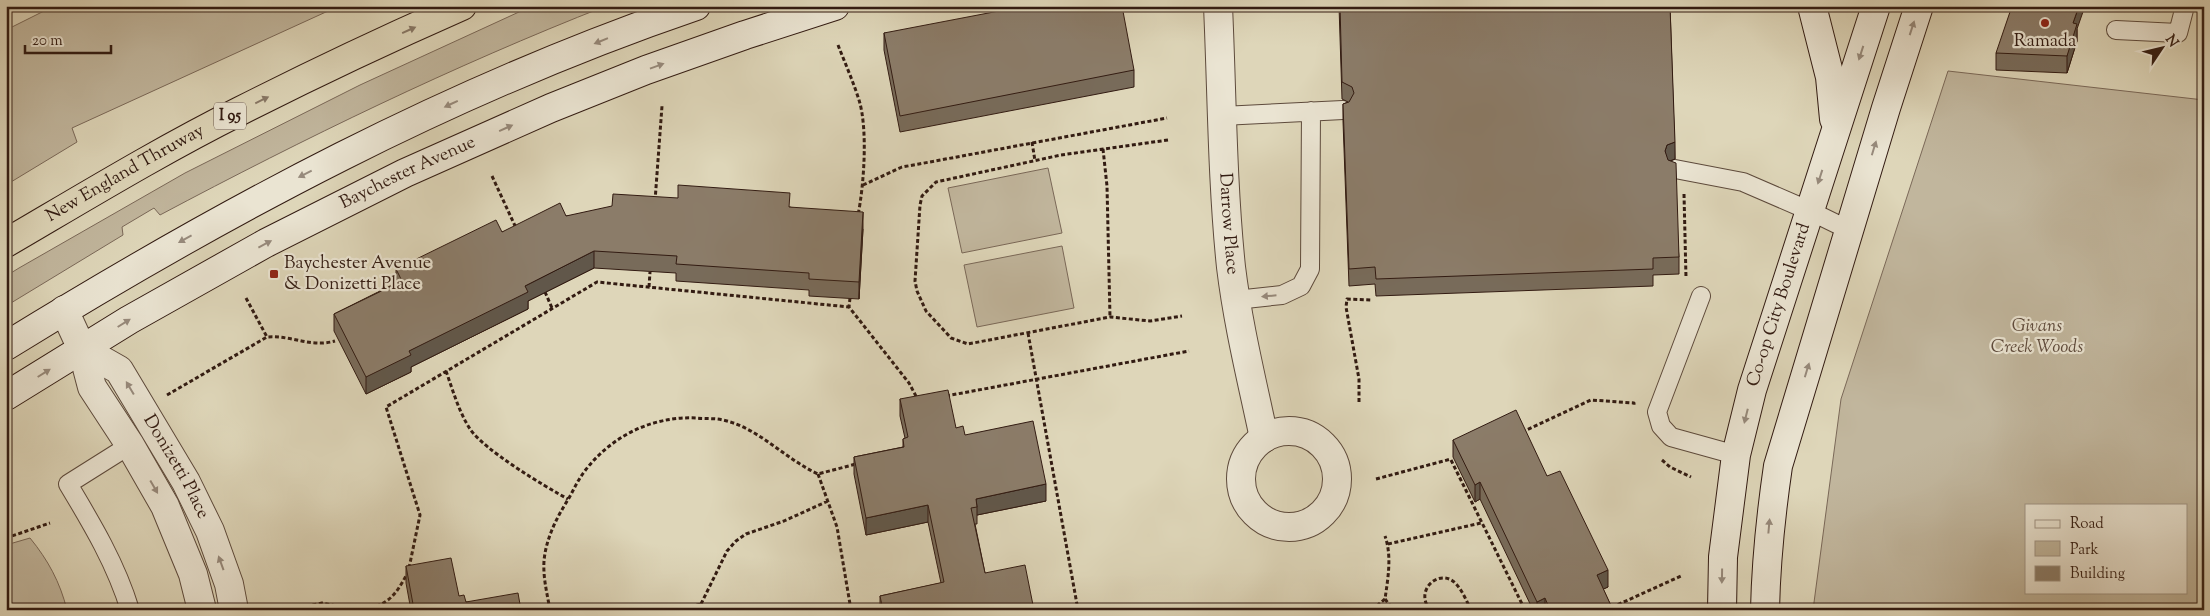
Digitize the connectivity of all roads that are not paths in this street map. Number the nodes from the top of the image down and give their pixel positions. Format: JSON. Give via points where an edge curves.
{"nodes":[{"id":1,"x":462,"y":6,"type":"edge"},
{"id":2,"x":696,"y":6,"type":"edge"},
{"id":3,"x":835,"y":6,"type":"edge"},
{"id":4,"x":1218,"y":6,"type":"edge"},
{"id":5,"x":1812,"y":6,"type":"edge"},
{"id":6,"x":1876,"y":6,"type":"edge"},
{"id":7,"x":1920,"y":6,"type":"edge"},
{"id":8,"x":2185,"y":6,"type":"edge"},
{"id":9,"x":2116,"y":30,"type":"dead end"},
{"id":10,"x":1343,"y":110,"type":"edge"},
{"id":11,"x":1311,"y":112,"type":"junction"},
{"id":12,"x":1222,"y":116,"type":"junction"},
{"id":13,"x":1835,"y":131,"type":"junction"},
{"id":14,"x":1675,"y":169,"type":"edge"},
{"id":15,"x":1810,"y":211,"type":"junction"},
{"id":16,"x":1849,"y":230,"type":"junction"},
{"id":17,"x":6,"y":243,"type":"edge"},
{"id":18,"x":1701,"y":296,"type":"dead end"},
{"id":19,"x":1236,"y":300,"type":"junction"},
{"id":20,"x":64,"y":310,"type":"junction"},
{"id":21,"x":6,"y":346,"type":"edge"},
{"id":22,"x":82,"y":349,"type":"junction"},
{"id":23,"x":6,"y":396,"type":"edge"},
{"id":24,"x":1264,"y":438,"type":"dead end"},
{"id":25,"x":130,"y":445,"type":"junction"},
{"id":26,"x":1736,"y":455,"type":"junction"},
{"id":27,"x":1778,"y":466,"type":"junction"},
{"id":28,"x":130,"y":610,"type":"edge"},
{"id":29,"x":202,"y":610,"type":"edge"},
{"id":30,"x":234,"y":610,"type":"edge"},
{"id":31,"x":1722,"y":610,"type":"edge"},
{"id":32,"x":1765,"y":610,"type":"edge"}],
"edges":[{"from":17,"to":1,"type":"highway","name":"New England Thruway","number":"I 95","one_way":true,"via":[[238,111]]},
{"from":2,"to":20,"type":"main road","one_way":true,"via":[[567,54],[376,139],[238,210]]},
{"from":22,"to":3,"type":"main road","name":"Baychester Avenue","one_way":true,"via":[[266,243],[413,170],[551,108],[646,70]]},
{"from":4,"to":12,"type":"main road","name":"Darrow Place"},
{"from":5,"to":13,"type":"main road","via":[[1830,77]]},
{"from":6,"to":13,"type":"main road","name":"Co-op City Boulevard","one_way":true},
{"from":16,"to":7,"type":"main road","one_way":true},
{"from":8,"to":9,"type":"lane","via":[[2178,33]]},
{"from":10,"to":11,"type":"lane"},
{"from":11,"to":12,"type":"lane"},
{"from":11,"to":19,"type":"lane","one_way":true,"via":[[1310,269],[1301,286],[1282,295]]},
{"from":12,"to":19,"type":"main road","name":"Darrow Place"},
{"from":13,"to":15,"type":"main road","name":"Co-op City Boulevard","one_way":true},
{"from":14,"to":15,"type":"lane","via":[[1743,182]]},
{"from":15,"to":16,"type":"lane"},
{"from":15,"to":26,"type":"main road","name":"Co-op City Boulevard","one_way":true,"via":[[1752,390]]},
{"from":27,"to":16,"type":"main road","one_way":true},
{"from":18,"to":26,"type":"lane","via":[[1657,412],[1661,426],[1671,437]]},
{"from":19,"to":24,"type":"main road","name":"Darrow Place"},
{"from":20,"to":21,"type":"main road"},
{"from":20,"to":22,"type":"main road","name":"Donizetti Place"},
{"from":23,"to":22,"type":"main road","name":"Baychester Avenue","one_way":true},
{"from":22,"to":25,"type":"main road","name":"Donizetti Place","via":[[92,387]]},
{"from":30,"to":22,"type":"main road","name":"Donizetti Place","one_way":true,"via":[[229,584],[210,531],[186,482],[119,370]]},
{"from":25,"to":28,"type":"lane","via":[[68,484],[106,549]]},
{"from":25,"to":29,"type":"main road","name":"Donizetti Place","one_way":true,"via":[[165,506],[193,574]]},
{"from":26,"to":27,"type":"main road"},
{"from":26,"to":31,"type":"main road","name":"Co-op City Boulevard","one_way":true,"via":[[1723,557]]},
{"from":32,"to":27,"type":"main road","one_way":true,"via":[[1770,519]]}]}
